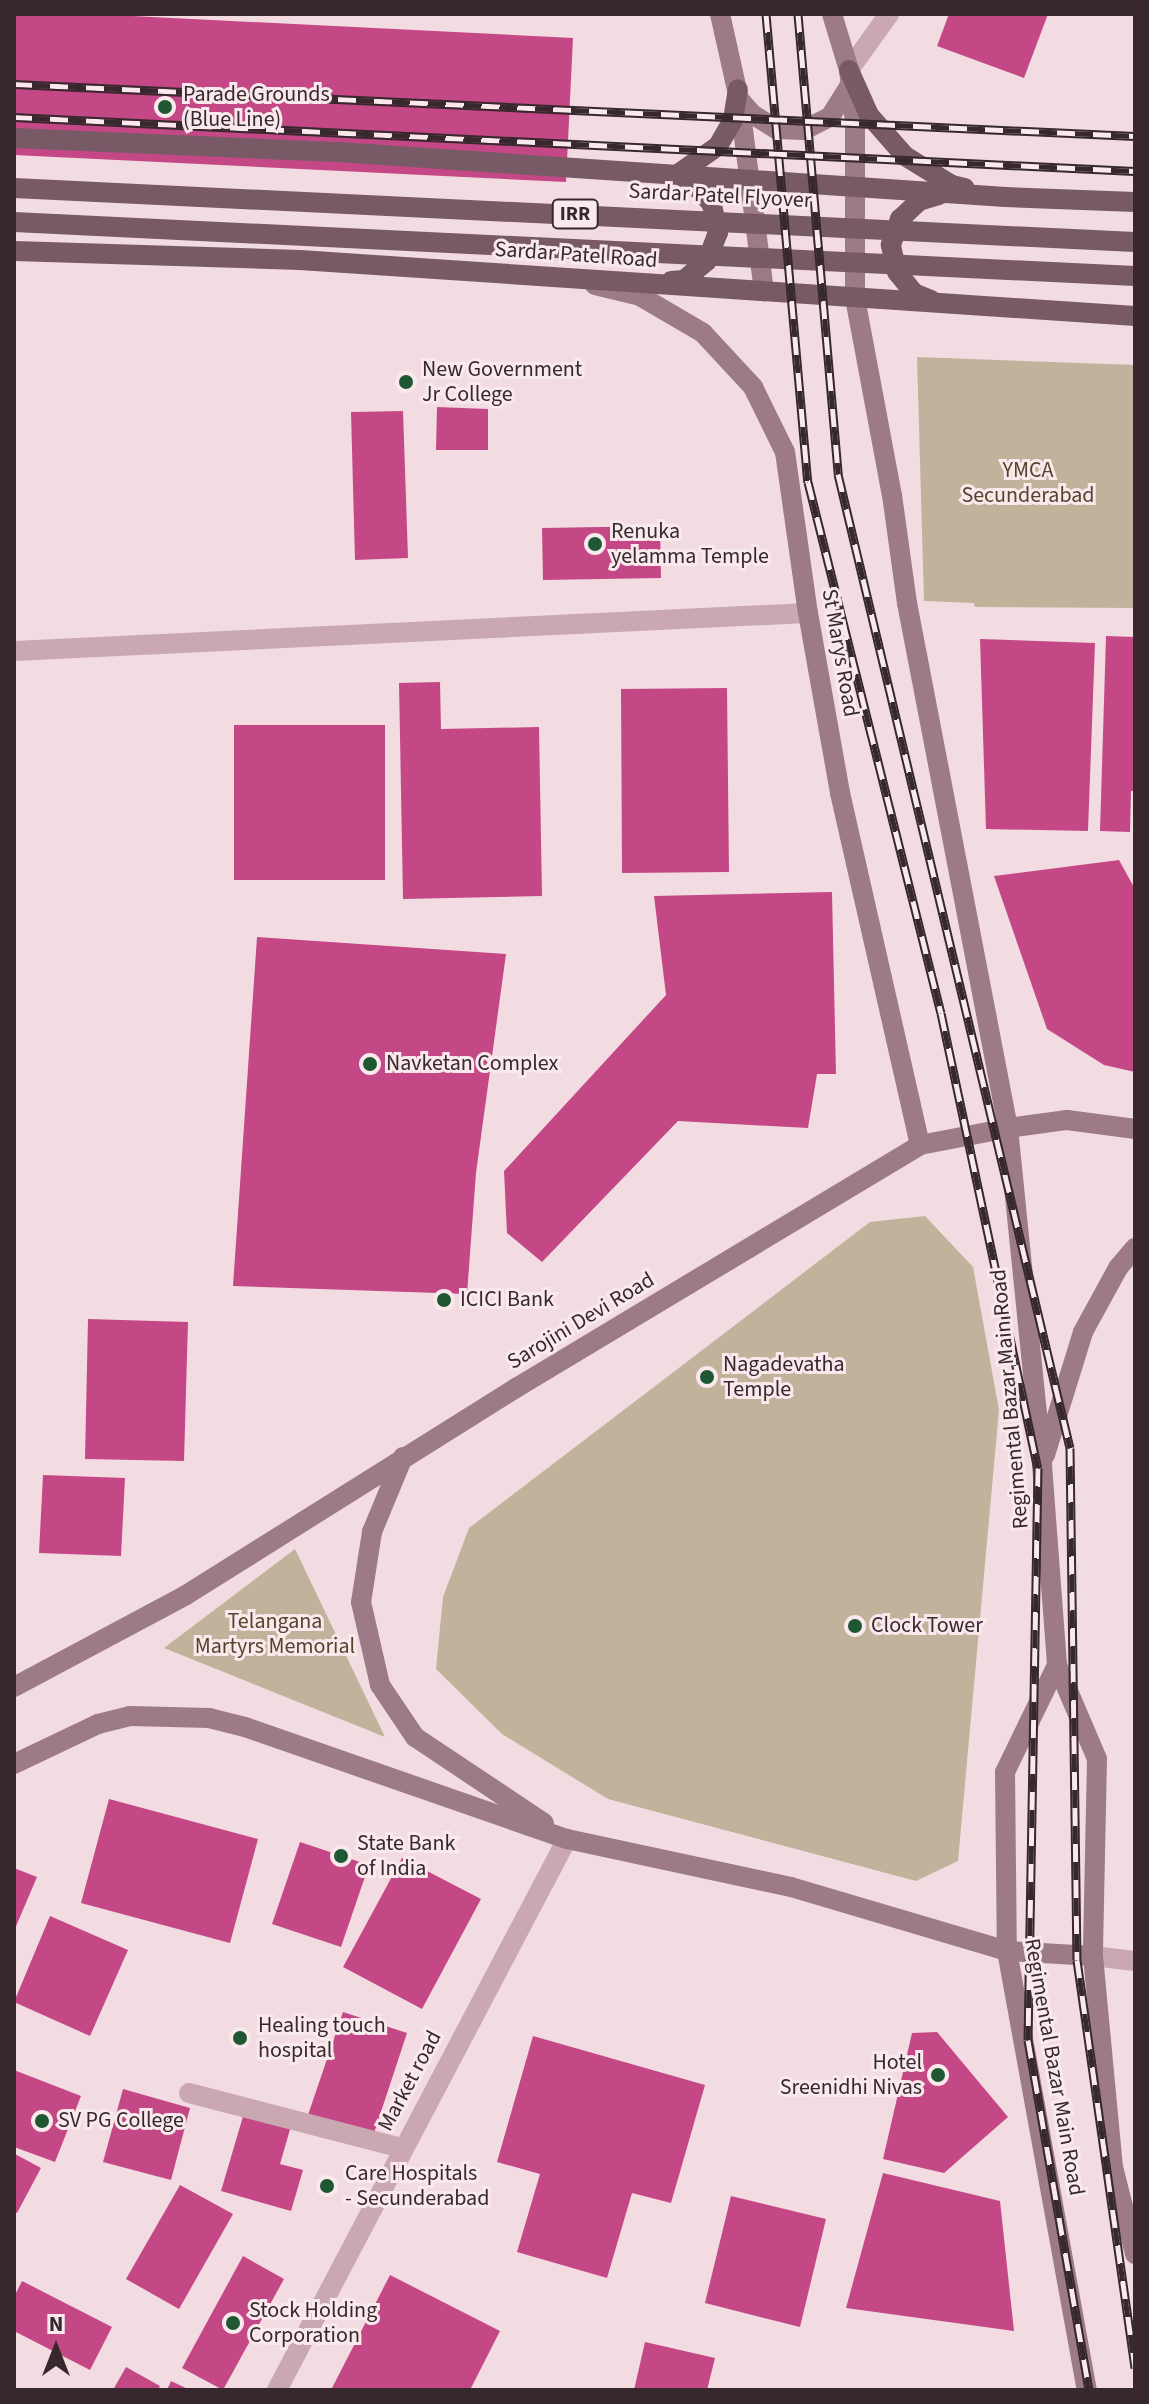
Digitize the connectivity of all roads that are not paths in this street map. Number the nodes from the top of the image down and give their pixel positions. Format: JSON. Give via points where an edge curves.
{"nodes":[{"id":1,"x":720,"y":14,"type":"edge"},
{"id":2,"x":832,"y":14,"type":"edge"},
{"id":3,"x":889,"y":14,"type":"edge"},
{"id":4,"x":850,"y":77,"type":"junction"},
{"id":5,"x":738,"y":94,"type":"junction"},
{"id":6,"x":14,"y":138,"type":"edge"},
{"id":7,"x":678,"y":174,"type":"junction"},
{"id":8,"x":752,"y":179,"type":"junction"},
{"id":9,"x":857,"y":187,"type":"junction"},
{"id":10,"x":14,"y":188,"type":"edge"},
{"id":11,"x":946,"y":193,"type":"junction"},
{"id":12,"x":1005,"y":197,"type":"junction"},
{"id":13,"x":1135,"y":202,"type":"edge"},
{"id":14,"x":14,"y":222,"type":"edge"},
{"id":15,"x":1135,"y":242,"type":"edge"},
{"id":16,"x":14,"y":251,"type":"edge"},
{"id":17,"x":1135,"y":276,"type":"edge"},
{"id":18,"x":568,"y":279,"type":"junction"},
{"id":19,"x":654,"y":284,"type":"junction"},
{"id":20,"x":764,"y":291,"type":"junction"},
{"id":21,"x":855,"y":298,"type":"junction"},
{"id":22,"x":939,"y":303,"type":"junction"},
{"id":23,"x":1135,"y":316,"type":"edge"},
{"id":24,"x":808,"y":613,"type":"junction"},
{"id":25,"x":14,"y":651,"type":"edge"},
{"id":26,"x":1008,"y":1128,"type":"junction"},
{"id":27,"x":1135,"y":1129,"type":"edge"},
{"id":28,"x":920,"y":1145,"type":"junction"},
{"id":29,"x":1135,"y":1248,"type":"edge"},
{"id":30,"x":403,"y":1457,"type":"junction"},
{"id":31,"x":1042,"y":1465,"type":"junction"},
{"id":32,"x":1057,"y":1665,"type":"junction"},
{"id":33,"x":14,"y":1687,"type":"edge"},
{"id":34,"x":14,"y":1764,"type":"edge"},
{"id":35,"x":567,"y":1839,"type":"junction"},
{"id":36,"x":1007,"y":1951,"type":"junction"},
{"id":37,"x":1093,"y":1956,"type":"junction"},
{"id":38,"x":1135,"y":1961,"type":"edge"},
{"id":39,"x":189,"y":2093,"type":"dead end"},
{"id":40,"x":401,"y":2148,"type":"junction"},
{"id":41,"x":1135,"y":2254,"type":"edge"},
{"id":42,"x":277,"y":2390,"type":"edge"},
{"id":43,"x":1087,"y":2390,"type":"edge"}],
"edges":[{"from":1,"to":5,"type":"main road"},
{"from":2,"to":4,"type":"main road"},
{"from":3,"to":4,"type":"street"},
{"from":4,"to":5,"type":"main road","via":[[830,117],[804,130],[776,129],[752,114]]},
{"from":4,"to":9,"type":"main road"},
{"from":4,"to":12,"type":"main road","via":[[869,115],[905,156],[952,185]]},
{"from":5,"to":7,"type":"main road","via":[[733,120],[718,146]]},
{"from":5,"to":8,"type":"main road"},
{"from":6,"to":7,"type":"main road","number":"IRR"},
{"from":7,"to":8,"type":"main road","number":"IRR"},
{"from":7,"to":19,"type":"main road","number":"IRR","via":[[712,204],[718,233],[707,261],[684,280]]},
{"from":8,"to":9,"type":"main road","number":"IRR"},
{"from":8,"to":20,"type":"main road"},
{"from":9,"to":11,"type":"main road","number":"IRR"},
{"from":9,"to":21,"type":"main road"},
{"from":10,"to":15,"type":"main road","name":"Sardar Patel Flyover","number":"IRR"},
{"from":11,"to":12,"type":"main road","number":"IRR"},
{"from":11,"to":22,"type":"main road","number":"IRR","via":[[919,201],[900,219],[891,245],[897,272],[914,293]]},
{"from":12,"to":13,"type":"main road","number":"IRR"},
{"from":14,"to":17,"type":"main road","number":"IRR"},
{"from":16,"to":18,"type":"main road","name":"Sardar Patel Road","number":"IRR","via":[[300,260]]},
{"from":18,"to":19,"type":"main road","name":"Sardar Patel Road","number":"IRR"},
{"from":18,"to":24,"type":"main road","name":"St Marys Road","via":[[640,296],[703,333],[753,387],[785,452]]},
{"from":19,"to":20,"type":"main road","name":"Sardar Patel Road","number":"IRR"},
{"from":20,"to":21,"type":"main road","name":"Sardar Patel Road","number":"IRR"},
{"from":21,"to":22,"type":"main road","name":"Sardar Patel Road","number":"IRR"},
{"from":21,"to":26,"type":"main road","via":[[907,603]]},
{"from":22,"to":23,"type":"main road","name":"Sardar Patel Road","number":"IRR"},
{"from":24,"to":25,"type":"street"},
{"from":24,"to":28,"type":"main road","name":"St Marys Road","via":[[840,793]]},
{"from":26,"to":27,"type":"main road","name":"Sarojini Devi Road","via":[[1067,1120]]},
{"from":26,"to":28,"type":"main road","name":"Sarojini Devi Road"},
{"from":26,"to":31,"type":"main road","name":"Regimental Bazar Main Road"},
{"from":28,"to":30,"type":"main road","name":"Sarojini Devi Road"},
{"from":29,"to":31,"type":"main road","via":[[1083,1332]]},
{"from":30,"to":33,"type":"main road","name":"Sarojini Devi Road","via":[[186,1595]]},
{"from":30,"to":35,"type":"main road","via":[[372,1532],[361,1602],[380,1685],[415,1737]]},
{"from":31,"to":32,"type":"main road","name":"Regimental Bazar Main Road"},
{"from":32,"to":36,"type":"main road","name":"Regimental Bazar Main Road","via":[[1005,1772]]},
{"from":32,"to":37,"type":"main road","name":"Regimental Bazar Main Road","via":[[1097,1759]]},
{"from":34,"to":35,"type":"main road","via":[[98,1724],[130,1716],[209,1718]]},
{"from":35,"to":36,"type":"main road","via":[[791,1887]]},
{"from":35,"to":40,"type":"street","name":"Market road"},
{"from":36,"to":37,"type":"main road"},
{"from":36,"to":43,"type":"main road","name":"Regimental Bazar Main Road"},
{"from":37,"to":38,"type":"street"},
{"from":37,"to":41,"type":"main road","name":"Regimental Bazar Main Road","via":[[1113,2167]]},
{"from":39,"to":40,"type":"street"},
{"from":40,"to":42,"type":"street","name":"Market road"}]}
